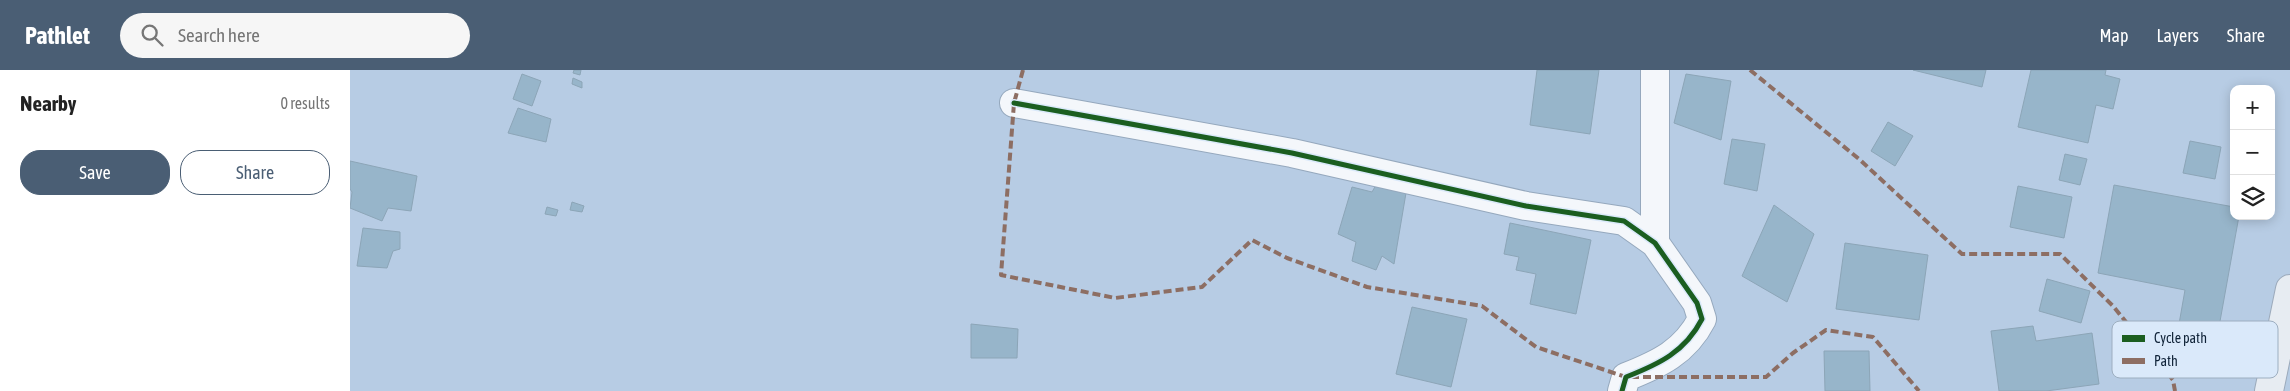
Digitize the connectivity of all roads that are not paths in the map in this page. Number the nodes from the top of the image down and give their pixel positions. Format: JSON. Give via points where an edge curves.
{"nodes":[{"id":1,"x":1655,"y":70,"type":"edge"},
{"id":2,"x":1014,"y":103,"type":"dead end"},
{"id":3,"x":1655,"y":243,"type":"junction"},
{"id":4,"x":2290,"y":289,"type":"edge"},
{"id":5,"x":2278,"y":345,"type":"edge"},
{"id":6,"x":2271,"y":378,"type":"edge"},
{"id":7,"x":1622,"y":391,"type":"edge"},
{"id":8,"x":2268,"y":391,"type":"edge"}],
"edges":[{"from":1,"to":3,"type":"street"},
{"from":2,"to":3,"type":"street","via":[[1292,153],[1526,206],[1624,221]]},
{"from":3,"to":7,"type":"street","via":[[1697,303],[1702,319],[1694,336],[1678,351],[1626,377]]},
{"from":4,"to":5,"type":"main road"},
{"from":6,"to":8,"type":"main road"}]}
